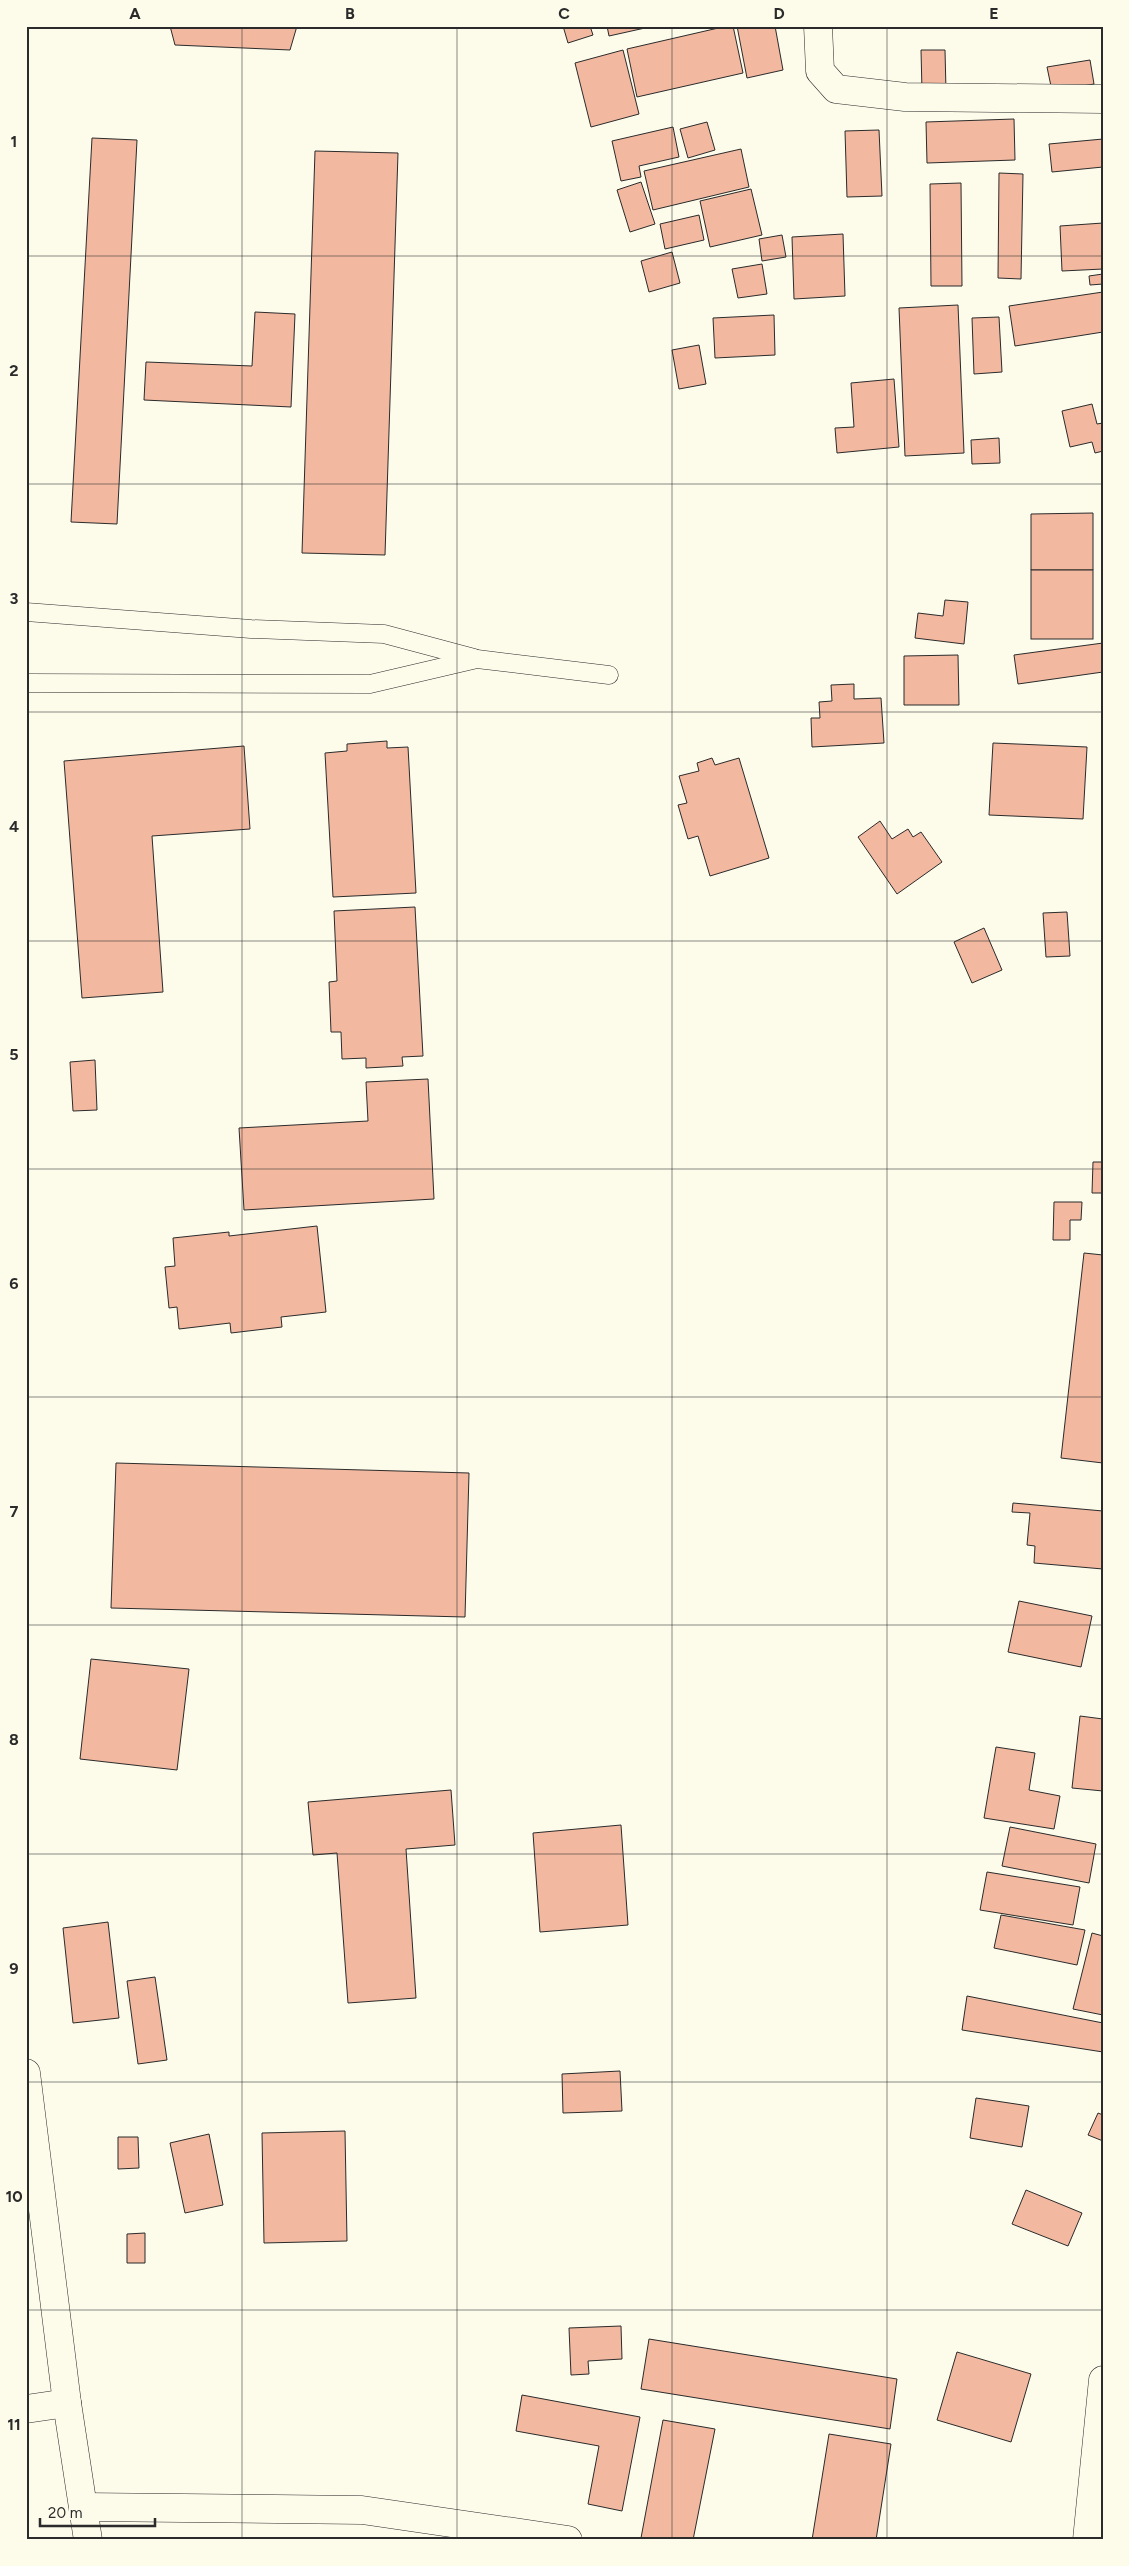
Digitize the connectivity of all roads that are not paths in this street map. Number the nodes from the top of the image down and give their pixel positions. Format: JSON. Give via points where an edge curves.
{"nodes":[{"id":1,"x":818,"y":26,"type":"edge"},
{"id":2,"x":1103,"y":99,"type":"edge"},
{"id":3,"x":26,"y":612,"type":"edge"},
{"id":4,"x":477,"y":659,"type":"junction"},
{"id":5,"x":609,"y":675,"type":"dead end"},
{"id":6,"x":26,"y":683,"type":"edge"},
{"id":7,"x":26,"y":2073,"type":"edge"},
{"id":8,"x":1103,"y":2380,"type":"edge"},
{"id":9,"x":67,"y":2403,"type":"junction"},
{"id":10,"x":26,"y":2409,"type":"edge"},
{"id":11,"x":84,"y":2507,"type":"junction"},
{"id":12,"x":88,"y":2540,"type":"edge"},
{"id":13,"x":568,"y":2540,"type":"edge"},
{"id":14,"x":1087,"y":2540,"type":"edge"}],
"edges":[{"from":1,"to":2,"type":"street","via":[[820,71],[836,89],[905,97]]},
{"from":3,"to":4,"type":"lane","via":[[251,629],[384,634]]},
{"from":4,"to":5,"type":"lane"},
{"from":4,"to":6,"type":"lane","via":[[370,684]]},
{"from":7,"to":9,"type":"street"},
{"from":8,"to":14,"type":"street"},
{"from":9,"to":10,"type":"street"},
{"from":9,"to":11,"type":"street"},
{"from":11,"to":12,"type":"street"},
{"from":11,"to":13,"type":"street","via":[[362,2510]]}]}
